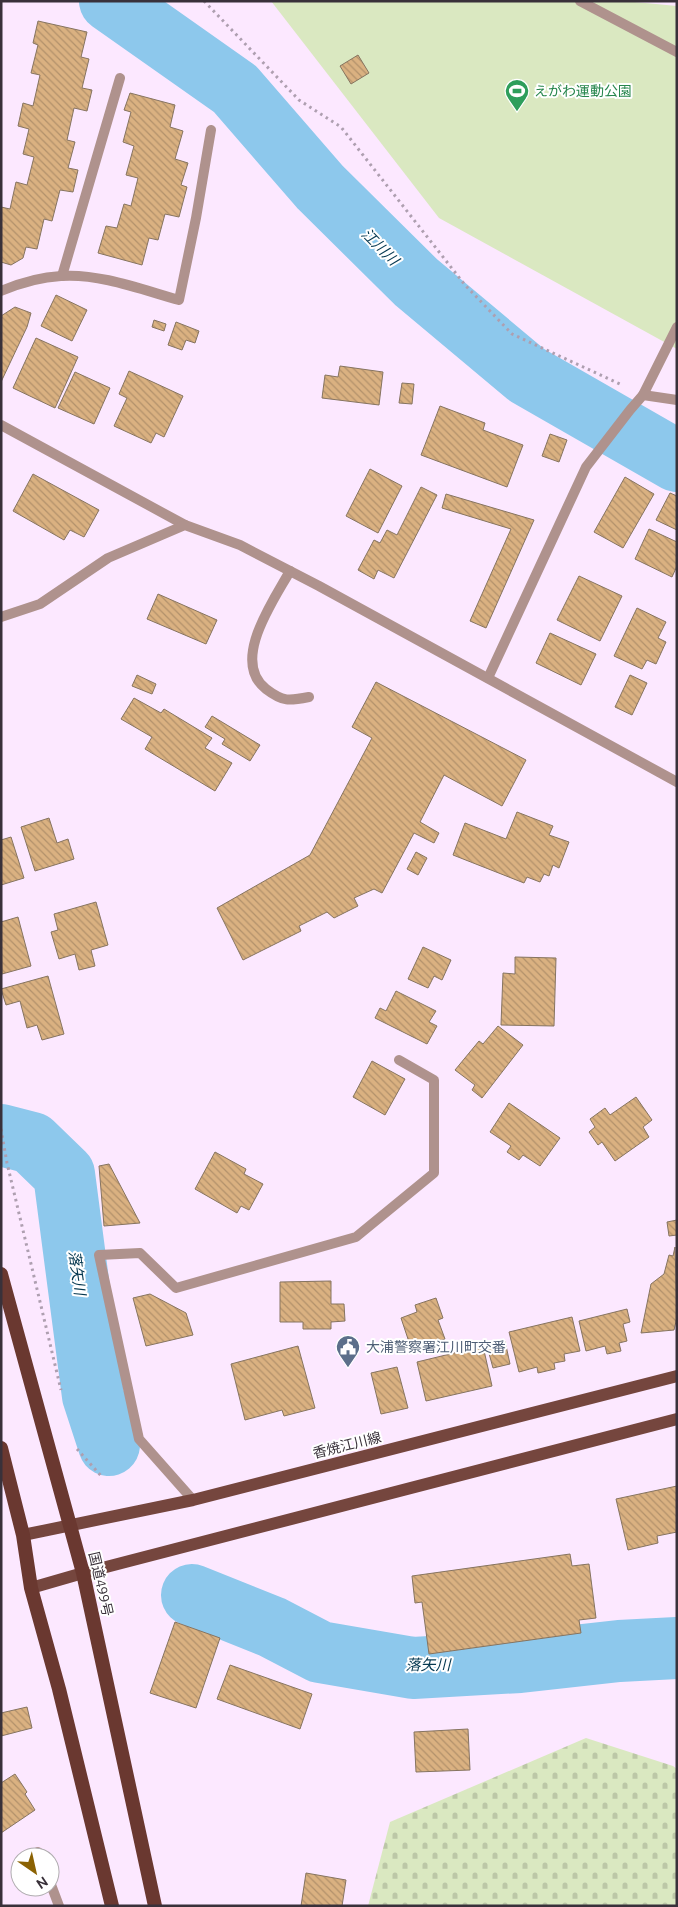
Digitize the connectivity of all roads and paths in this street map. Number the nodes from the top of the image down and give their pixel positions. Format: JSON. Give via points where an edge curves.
{"nodes":[{"id":1,"x":204,"y":1,"type":"edge"},
{"id":2,"x":580,"y":1,"type":"edge"},
{"id":3,"x":677,"y":52,"type":"edge"},
{"id":4,"x":120,"y":78,"type":"dead end"},
{"id":5,"x":211,"y":130,"type":"dead end"},
{"id":6,"x":62,"y":276,"type":"junction"},
{"id":7,"x":1,"y":291,"type":"edge"},
{"id":8,"x":677,"y":327,"type":"edge"},
{"id":9,"x":643,"y":395,"type":"junction"},
{"id":10,"x":677,"y":400,"type":"edge"},
{"id":11,"x":1,"y":425,"type":"edge"},
{"id":12,"x":185,"y":525,"type":"junction"},
{"id":13,"x":290,"y":571,"type":"junction"},
{"id":14,"x":1,"y":617,"type":"edge"},
{"id":15,"x":488,"y":678,"type":"junction"},
{"id":16,"x":309,"y":697,"type":"dead end"},
{"id":17,"x":677,"y":782,"type":"edge"},
{"id":18,"x":399,"y":1060,"type":"dead end"},
{"id":19,"x":1,"y":1129,"type":"edge"},
{"id":20,"x":1,"y":1274,"type":"edge"},
{"id":21,"x":677,"y":1376,"type":"edge"},
{"id":22,"x":62,"y":1390,"type":"dead end"},
{"id":23,"x":677,"y":1419,"type":"edge"},
{"id":24,"x":75,"y":1447,"type":"dead end"},
{"id":25,"x":1,"y":1448,"type":"edge"},
{"id":26,"x":103,"y":1478,"type":"dead end"},
{"id":27,"x":193,"y":1500,"type":"junction"},
{"id":28,"x":70,"y":1526,"type":"junction"},
{"id":29,"x":23,"y":1535,"type":"junction"},
{"id":30,"x":83,"y":1573,"type":"junction"},
{"id":31,"x":31,"y":1588,"type":"junction"},
{"id":32,"x":112,"y":1906,"type":"edge"},
{"id":33,"x":155,"y":1906,"type":"edge"}],
"edges":[{"from":1,"to":9,"type":"path","via":[[298,100],[342,128],[465,285],[512,334]]},
{"from":2,"to":3,"type":"street"},
{"from":4,"to":6,"type":"street"},
{"from":5,"to":6,"type":"street","via":[[179,300],[94,278]]},
{"from":6,"to":7,"type":"street","via":[[20,283]]},
{"from":8,"to":9,"type":"street"},
{"from":9,"to":10,"type":"street"},
{"from":9,"to":15,"type":"street","via":[[586,467]]},
{"from":11,"to":12,"type":"street"},
{"from":12,"to":13,"type":"street","via":[[240,545]]},
{"from":12,"to":14,"type":"street","via":[[108,558],[40,604]]},
{"from":13,"to":15,"type":"street"},
{"from":13,"to":16,"type":"street","via":[[261,624],[251,654],[254,674],[275,696],[288,701]]},
{"from":15,"to":17,"type":"street"},
{"from":18,"to":27,"type":"street","via":[[434,1080],[434,1173],[356,1237],[176,1288],[140,1253],[99,1255],[139,1439]]},
{"from":19,"to":22,"type":"path"},
{"from":20,"to":28,"type":"highway","name":"国道499号"},
{"from":21,"to":27,"type":"main road","name":"香焼江川線"},
{"from":23,"to":30,"type":"main road"},
{"from":24,"to":26,"type":"path"},
{"from":25,"to":29,"type":"highway"},
{"from":27,"to":28,"type":"main road","name":"香焼江川線"},
{"from":28,"to":29,"type":"main road","name":"香焼江川線"},
{"from":28,"to":30,"type":"highway","name":"国道499号"},
{"from":29,"to":31,"type":"highway"},
{"from":30,"to":31,"type":"main road"},
{"from":30,"to":33,"type":"highway","name":"国道499号"},
{"from":31,"to":32,"type":"highway"}]}
